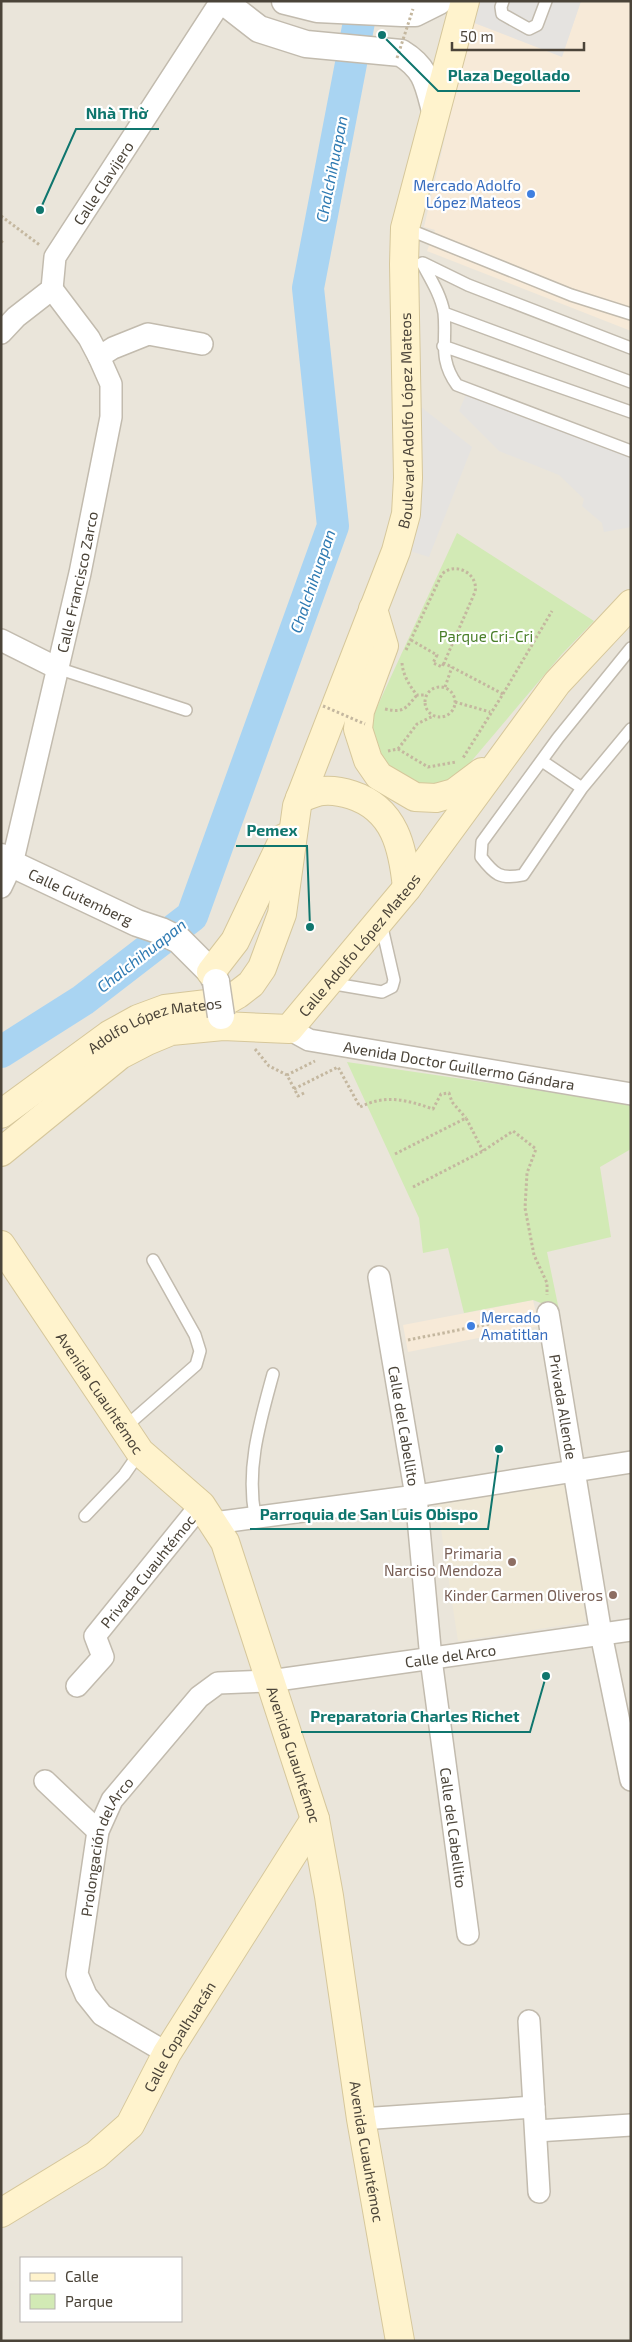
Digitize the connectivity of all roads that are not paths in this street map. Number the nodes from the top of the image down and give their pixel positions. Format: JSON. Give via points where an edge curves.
{"nodes":[{"id":1,"x":285,"y":1,"type":"edge"},
{"id":2,"x":439,"y":1,"type":"edge"},
{"id":3,"x":465,"y":1,"type":"edge"},
{"id":4,"x":502,"y":1,"type":"edge"},
{"id":5,"x":546,"y":1,"type":"edge"},
{"id":6,"x":220,"y":3,"type":"edge"},
{"id":7,"x":435,"y":111,"type":"junction"},
{"id":8,"x":405,"y":228,"type":"junction"},
{"id":9,"x":413,"y":263,"type":"junction"},
{"id":10,"x":52,"y":289,"type":"junction"},
{"id":11,"x":444,"y":313,"type":"junction"},
{"id":12,"x":631,"y":314,"type":"edge"},
{"id":13,"x":1,"y":333,"type":"edge"},
{"id":14,"x":202,"y":344,"type":"dead end"},
{"id":15,"x":443,"y":346,"type":"junction"},
{"id":16,"x":631,"y":348,"type":"edge"},
{"id":17,"x":99,"y":357,"type":"junction"},
{"id":18,"x":631,"y":382,"type":"edge"},
{"id":19,"x":631,"y":412,"type":"edge"},
{"id":20,"x":631,"y":451,"type":"edge"},
{"id":21,"x":631,"y":604,"type":"edge"},
{"id":22,"x":373,"y":609,"type":"junction"},
{"id":23,"x":1,"y":640,"type":"edge"},
{"id":24,"x":631,"y":648,"type":"edge"},
{"id":25,"x":57,"y":668,"type":"junction"},
{"id":26,"x":186,"y":710,"type":"dead end"},
{"id":27,"x":365,"y":718,"type":"junction"},
{"id":28,"x":631,"y":729,"type":"edge"},
{"id":29,"x":505,"y":754,"type":"junction"},
{"id":30,"x":316,"y":755,"type":"junction"},
{"id":31,"x":542,"y":761,"type":"junction"},
{"id":32,"x":582,"y":788,"type":"junction"},
{"id":33,"x":298,"y":802,"type":"junction"},
{"id":34,"x":5,"y":869,"type":"edge"},
{"id":35,"x":407,"y":888,"type":"junction"},
{"id":36,"x":381,"y":920,"type":"junction"},
{"id":37,"x":210,"y":972,"type":"junction"},
{"id":38,"x":329,"y":983,"type":"junction"},
{"id":39,"x":228,"y":1023,"type":"junction"},
{"id":40,"x":289,"y":1030,"type":"junction"},
{"id":41,"x":32,"y":1092,"type":"junction"},
{"id":42,"x":631,"y":1094,"type":"edge"},
{"id":43,"x":1,"y":1098,"type":"edge"},
{"id":44,"x":1,"y":1114,"type":"edge"},
{"id":45,"x":1,"y":1152,"type":"edge"},
{"id":46,"x":1,"y":1244,"type":"edge"},
{"id":47,"x":153,"y":1260,"type":"dead end"},
{"id":48,"x":379,"y":1277,"type":"dead end"},
{"id":49,"x":548,"y":1313,"type":"road end"},
{"id":50,"x":272,"y":1374,"type":"dead end"},
{"id":51,"x":124,"y":1428,"type":"junction"},
{"id":52,"x":140,"y":1452,"type":"junction"},
{"id":53,"x":631,"y":1462,"type":"edge"},
{"id":54,"x":574,"y":1471,"type":"junction"},
{"id":55,"x":416,"y":1496,"type":"junction"},
{"id":56,"x":207,"y":1514,"type":"junction"},
{"id":57,"x":85,"y":1516,"type":"dead end"},
{"id":58,"x":255,"y":1516,"type":"junction"},
{"id":59,"x":631,"y":1630,"type":"edge"},
{"id":60,"x":601,"y":1634,"type":"junction"},
{"id":61,"x":431,"y":1659,"type":"junction"},
{"id":62,"x":270,"y":1681,"type":"junction"},
{"id":63,"x":77,"y":1686,"type":"dead end"},
{"id":64,"x":631,"y":1780,"type":"edge"},
{"id":65,"x":45,"y":1781,"type":"dead end"},
{"id":66,"x":315,"y":1819,"type":"junction"},
{"id":67,"x":98,"y":1830,"type":"junction"},
{"id":68,"x":468,"y":1934,"type":"dead end"},
{"id":69,"x":529,"y":2021,"type":"dead end"},
{"id":70,"x":167,"y":2054,"type":"junction"},
{"id":71,"x":534,"y":2107,"type":"junction"},
{"id":72,"x":361,"y":2119,"type":"junction"},
{"id":73,"x":631,"y":2124,"type":"edge"},
{"id":74,"x":536,"y":2131,"type":"junction"},
{"id":75,"x":539,"y":2192,"type":"dead end"},
{"id":76,"x":1,"y":2213,"type":"edge"},
{"id":77,"x":400,"y":2341,"type":"edge"}],
"edges":[{"from":1,"to":2,"type":"street","via":[[318,9],[415,13]]},
{"from":3,"to":7,"type":"main road","name":"Boulevard Adolfo López Mateos"},
{"from":4,"to":5,"type":"lane","via":[[502,14],[529,29],[537,25]]},
{"from":6,"to":7,"type":"street","via":[[259,29],[306,44],[393,55],[401,53],[421,70],[428,82]]},
{"from":6,"to":10,"type":"street","name":"Calle Clavijero","via":[[55,257]]},
{"from":7,"to":8,"type":"main road","name":"Boulevard Adolfo López Mateos"},
{"from":8,"to":9,"type":"main road","name":"Boulevard Adolfo López Mateos"},
{"from":8,"to":12,"type":"lane","via":[[571,295]]},
{"from":9,"to":11,"type":"lane","via":[[436,289]]},
{"from":9,"to":16,"type":"lane"},
{"from":9,"to":22,"type":"main road","name":"Boulevard Adolfo López Mateos","via":[[406,514],[396,551]]},
{"from":10,"to":13,"type":"street"},
{"from":10,"to":17,"type":"street","name":"Calle Francisco Zarco","via":[[89,338]]},
{"from":11,"to":15,"type":"lane"},
{"from":11,"to":18,"type":"lane"},
{"from":14,"to":17,"type":"street","via":[[148,334]]},
{"from":15,"to":19,"type":"lane"},
{"from":15,"to":20,"type":"lane","via":[[451,376],[458,384]]},
{"from":17,"to":25,"type":"street","name":"Calle Francisco Zarco","via":[[111,384],[111,417],[80,573]]},
{"from":21,"to":29,"type":"main road","name":"Calle Adolfo López Mateos","via":[[558,683]]},
{"from":22,"to":27,"type":"main road","via":[[384,646]]},
{"from":22,"to":30,"type":"main road","name":"Boulevard Adolfo López Mateos"},
{"from":23,"to":25,"type":"street"},
{"from":24,"to":31,"type":"lane"},
{"from":25,"to":26,"type":"lane"},
{"from":25,"to":34,"type":"street","name":"Calle Francisco Zarco"},
{"from":27,"to":29,"type":"main road","via":[[368,760],[379,776],[414,797],[436,798],[454,793]]},
{"from":27,"to":30,"type":"main road"},
{"from":28,"to":32,"type":"lane"},
{"from":29,"to":35,"type":"main road","name":"Calle Adolfo López Mateos"},
{"from":30,"to":33,"type":"main road","name":"Boulevard Adolfo López Mateos"},
{"from":31,"to":32,"type":"lane"},
{"from":31,"to":32,"type":"lane","via":[[482,842],[481,857],[493,873],[510,878],[523,874]]},
{"from":33,"to":35,"type":"main road","via":[[323,791],[345,792],[362,798],[380,811],[400,842]]},
{"from":33,"to":37,"type":"main road","via":[[236,941]]},
{"from":33,"to":41,"type":"main road","name":"Adolfo López Mateos","via":[[282,914],[262,968],[251,984],[224,1002],[165,1009],[138,1019],[109,1035]]},
{"from":34,"to":37,"type":"street","name":"Calle Gutemberg","via":[[179,940]]},
{"from":35,"to":36,"type":"main road","name":"Calle Adolfo López Mateos"},
{"from":36,"to":38,"type":"main road","name":"Calle Adolfo López Mateos"},
{"from":36,"to":38,"type":"lane","via":[[394,980],[392,987],[382,992]]},
{"from":37,"to":39,"type":"street","bridge":true},
{"from":38,"to":40,"type":"main road","name":"Calle Adolfo López Mateos"},
{"from":39,"to":40,"type":"main road","name":"Calle Adolfo López Mateos"},
{"from":39,"to":45,"type":"main road","name":"Calle Adolfo López Mateos","via":[[171,1031],[120,1055]]},
{"from":40,"to":42,"type":"street","name":"Avenida Doctor Guillermo Gándara","via":[[309,1040]]},
{"from":41,"to":43,"type":"street"},
{"from":41,"to":44,"type":"main road","name":"Adolfo López Mateos"},
{"from":46,"to":51,"type":"main road","name":"Avenida Cuauhtémoc"},
{"from":47,"to":51,"type":"lane","via":[[196,1335],[200,1352],[196,1364]]},
{"from":48,"to":55,"type":"street","name":"Calle del Cabellito"},
{"from":49,"to":54,"type":"street","name":"Privada Allende"},
{"from":50,"to":58,"type":"lane","via":[[254,1445],[252,1496]]},
{"from":51,"to":52,"type":"main road","name":"Avenida Cuauhtémoc"},
{"from":52,"to":56,"type":"main road","name":"Avenida Cuauhtémoc"},
{"from":52,"to":57,"type":"lane","via":[[124,1475]]},
{"from":53,"to":54,"type":"street"},
{"from":54,"to":55,"type":"street"},
{"from":54,"to":60,"type":"street","name":"Privada Allende"},
{"from":55,"to":58,"type":"street"},
{"from":55,"to":61,"type":"street","name":"Calle del Cabellito"},
{"from":56,"to":58,"type":"street"},
{"from":56,"to":62,"type":"main road","name":"Avenida Cuauhtémoc","via":[[225,1542]]},
{"from":56,"to":63,"type":"street","name":"Privada Cuauhtémoc","via":[[95,1636],[103,1657]]},
{"from":59,"to":60,"type":"street","name":"Calle del Arco"},
{"from":60,"to":61,"type":"street","name":"Calle del Arco"},
{"from":60,"to":64,"type":"street","name":"Privada Allende"},
{"from":61,"to":62,"type":"street","name":"Calle del Arco"},
{"from":61,"to":68,"type":"street","name":"Calle del Cabellito"},
{"from":62,"to":66,"type":"main road","name":"Avenida Cuauhtémoc"},
{"from":62,"to":67,"type":"street","name":"Prolongación del Arco","via":[[218,1682],[199,1697],[112,1800]]},
{"from":65,"to":67,"type":"street"},
{"from":66,"to":70,"type":"main road","name":"Calle Copalhuacán"},
{"from":66,"to":72,"type":"main road","name":"Avenida Cuauhtémoc"},
{"from":67,"to":70,"type":"street","name":"Prolongación del Arco","via":[[77,1974],[86,1995],[102,2015]]},
{"from":69,"to":71,"type":"street"},
{"from":70,"to":76,"type":"main road","name":"Calle Copalhuacán","via":[[130,2125],[96,2155]]},
{"from":71,"to":72,"type":"street"},
{"from":71,"to":74,"type":"street"},
{"from":72,"to":77,"type":"main road","name":"Avenida Cuauhtémoc"},
{"from":73,"to":74,"type":"street"},
{"from":74,"to":75,"type":"street"}]}
